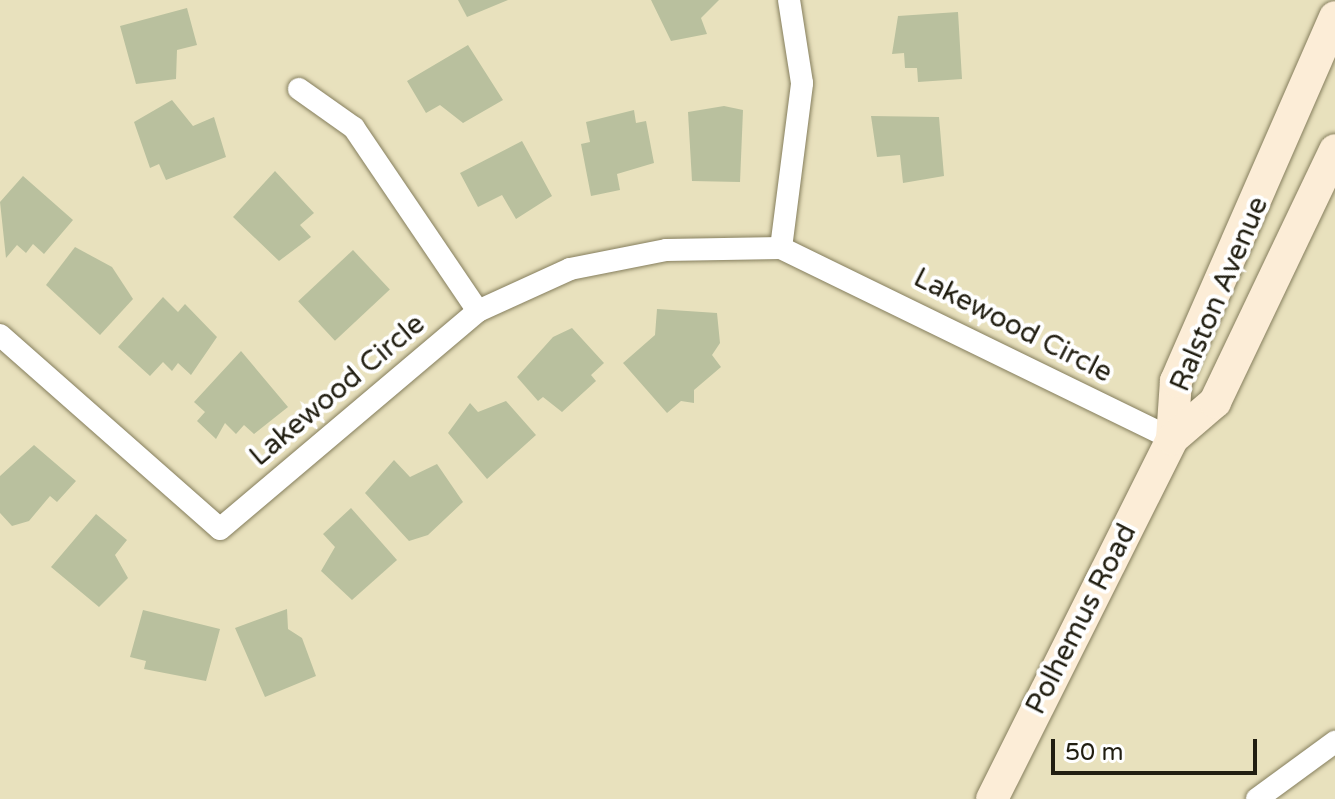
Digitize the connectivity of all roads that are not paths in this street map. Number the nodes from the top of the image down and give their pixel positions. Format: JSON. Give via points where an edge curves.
{"nodes":[{"id":1,"x":789,"y":0,"type":"edge"},
{"id":2,"x":1335,"y":17,"type":"edge"},
{"id":3,"x":299,"y":89,"type":"dead end"},
{"id":4,"x":1335,"y":150,"type":"edge"},
{"id":5,"x":781,"y":248,"type":"junction"},
{"id":6,"x":478,"y":311,"type":"junction"},
{"id":7,"x":0,"y":335,"type":"edge"},
{"id":8,"x":1172,"y":439,"type":"junction"},
{"id":9,"x":1335,"y":742,"type":"edge"},
{"id":10,"x":992,"y":799,"type":"edge"},
{"id":11,"x":1257,"y":799,"type":"edge"}],
"edges":[{"from":1,"to":5,"type":"street","via":[[802,83]]},
{"from":2,"to":8,"type":"main road","name":"Ralston Avenue","via":[[1176,381]]},
{"from":3,"to":6,"type":"street","via":[[354,128]]},
{"from":4,"to":8,"type":"main road","name":"Ralston Avenue","via":[[1215,402]]},
{"from":5,"to":6,"type":"street","name":"Lakewood Circle","via":[[607,259],[544,278]]},
{"from":5,"to":8,"type":"street","name":"Lakewood Circle"},
{"from":6,"to":7,"type":"street","name":"Lakewood Circle","via":[[220,529]]},
{"from":8,"to":10,"type":"main road","name":"Polhemus Road"},
{"from":9,"to":11,"type":"street"}]}
